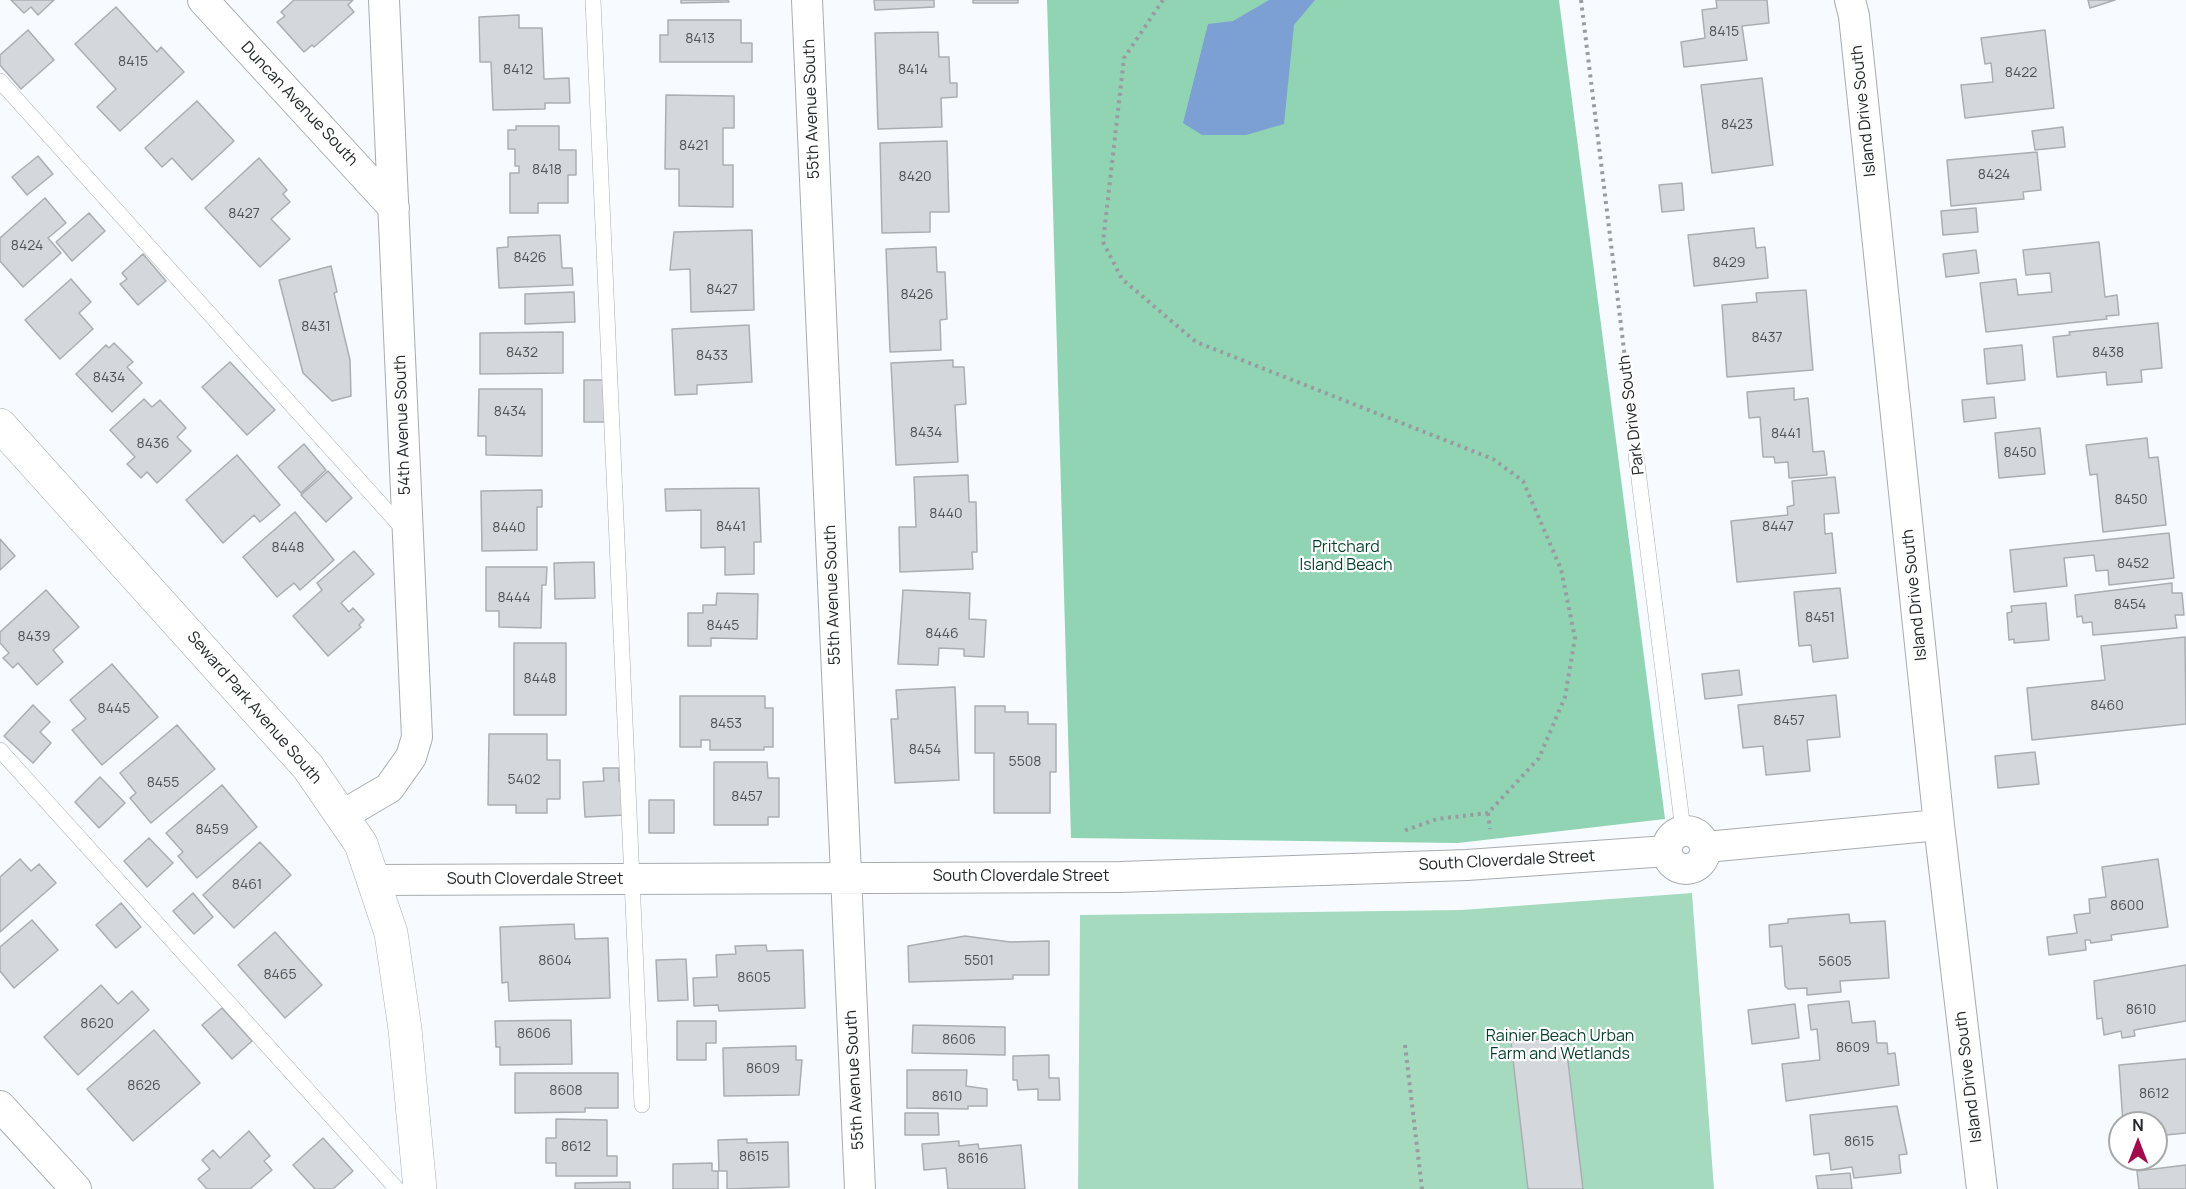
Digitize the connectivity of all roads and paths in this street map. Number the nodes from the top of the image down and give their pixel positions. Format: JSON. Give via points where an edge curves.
{"nodes":[{"id":1,"x":203,"y":0,"type":"edge"},
{"id":2,"x":384,"y":0,"type":"edge"},
{"id":3,"x":593,"y":0,"type":"edge"},
{"id":4,"x":807,"y":0,"type":"edge"},
{"id":5,"x":1163,"y":0,"type":"edge"},
{"id":6,"x":1581,"y":0,"type":"edge"},
{"id":7,"x":1850,"y":0,"type":"edge"},
{"id":8,"x":0,"y":81,"type":"edge"},
{"id":9,"x":394,"y":208,"type":"junction"},
{"id":10,"x":0,"y":425,"type":"edge"},
{"id":11,"x":1636,"y":455,"type":"joint"},
{"id":12,"x":407,"y":533,"type":"junction"},
{"id":13,"x":0,"y":750,"type":"edge"},
{"id":14,"x":343,"y":815,"type":"junction"},
{"id":15,"x":1939,"y":825,"type":"junction"},
{"id":16,"x":1685,"y":843,"type":"junction"},
{"id":17,"x":1383,"y":867,"type":"junction"},
{"id":18,"x":845,"y":878,"type":"junction"},
{"id":19,"x":631,"y":879,"type":"junction"},
{"id":20,"x":375,"y":880,"type":"junction"},
{"id":21,"x":1404,"y":1045,"type":"dead end"},
{"id":22,"x":642,"y":1105,"type":"dead end"},
{"id":23,"x":0,"y":1106,"type":"edge"},
{"id":24,"x":76,"y":1189,"type":"edge"},
{"id":25,"x":397,"y":1189,"type":"edge"},
{"id":26,"x":420,"y":1189,"type":"edge"},
{"id":27,"x":860,"y":1189,"type":"edge"},
{"id":28,"x":1422,"y":1189,"type":"edge"},
{"id":29,"x":1982,"y":1189,"type":"edge"}],
"edges":[{"from":1,"to":9,"type":"street","name":"Duncan Avenue South"},
{"from":2,"to":9,"type":"street","name":"54th Avenue South"},
{"from":3,"to":19,"type":"lane"},
{"from":4,"to":18,"type":"street","name":"55th Avenue South"},
{"from":5,"to":17,"type":"path","via":[[1124,58],[1103,242],[1122,279],[1196,342],[1493,459],[1523,481],[1561,569],[1575,638],[1564,696],[1539,758],[1488,813],[1437,819],[1388,837]]},
{"from":6,"to":11,"type":"path","name":"Park Drive South"},
{"from":7,"to":15,"type":"street","name":"Island Drive South"},
{"from":8,"to":12,"type":"lane"},
{"from":9,"to":12,"type":"street","name":"54th Avenue South"},
{"from":10,"to":14,"type":"street","name":"Seward Park Avenue South","via":[[308,766]]},
{"from":11,"to":16,"type":"lane","name":"Park Drive South"},
{"from":12,"to":14,"type":"street","name":"54th Avenue South","via":[[417,737],[411,757],[389,788]]},
{"from":13,"to":25,"type":"lane"},
{"from":14,"to":20,"type":"street","name":"Seward Park Avenue South","via":[[361,844]]},
{"from":15,"to":16,"type":"street","name":"South Cloverdale Street"},
{"from":15,"to":29,"type":"street","name":"Island Drive South"},
{"from":16,"to":17,"type":"street","name":"South Cloverdale Street","via":[[1467,865]]},
{"from":17,"to":18,"type":"street","name":"South Cloverdale Street","via":[[1120,876]]},
{"from":18,"to":19,"type":"street","name":"South Cloverdale Street"},
{"from":18,"to":27,"type":"street","name":"55th Avenue South"},
{"from":19,"to":20,"type":"street","name":"South Cloverdale Street"},
{"from":19,"to":22,"type":"lane"},
{"from":20,"to":26,"type":"street","name":"Seward Park Avenue South","via":[[391,933],[405,1029]]},
{"from":21,"to":28,"type":"path"},
{"from":23,"to":24,"type":"street"}]}
